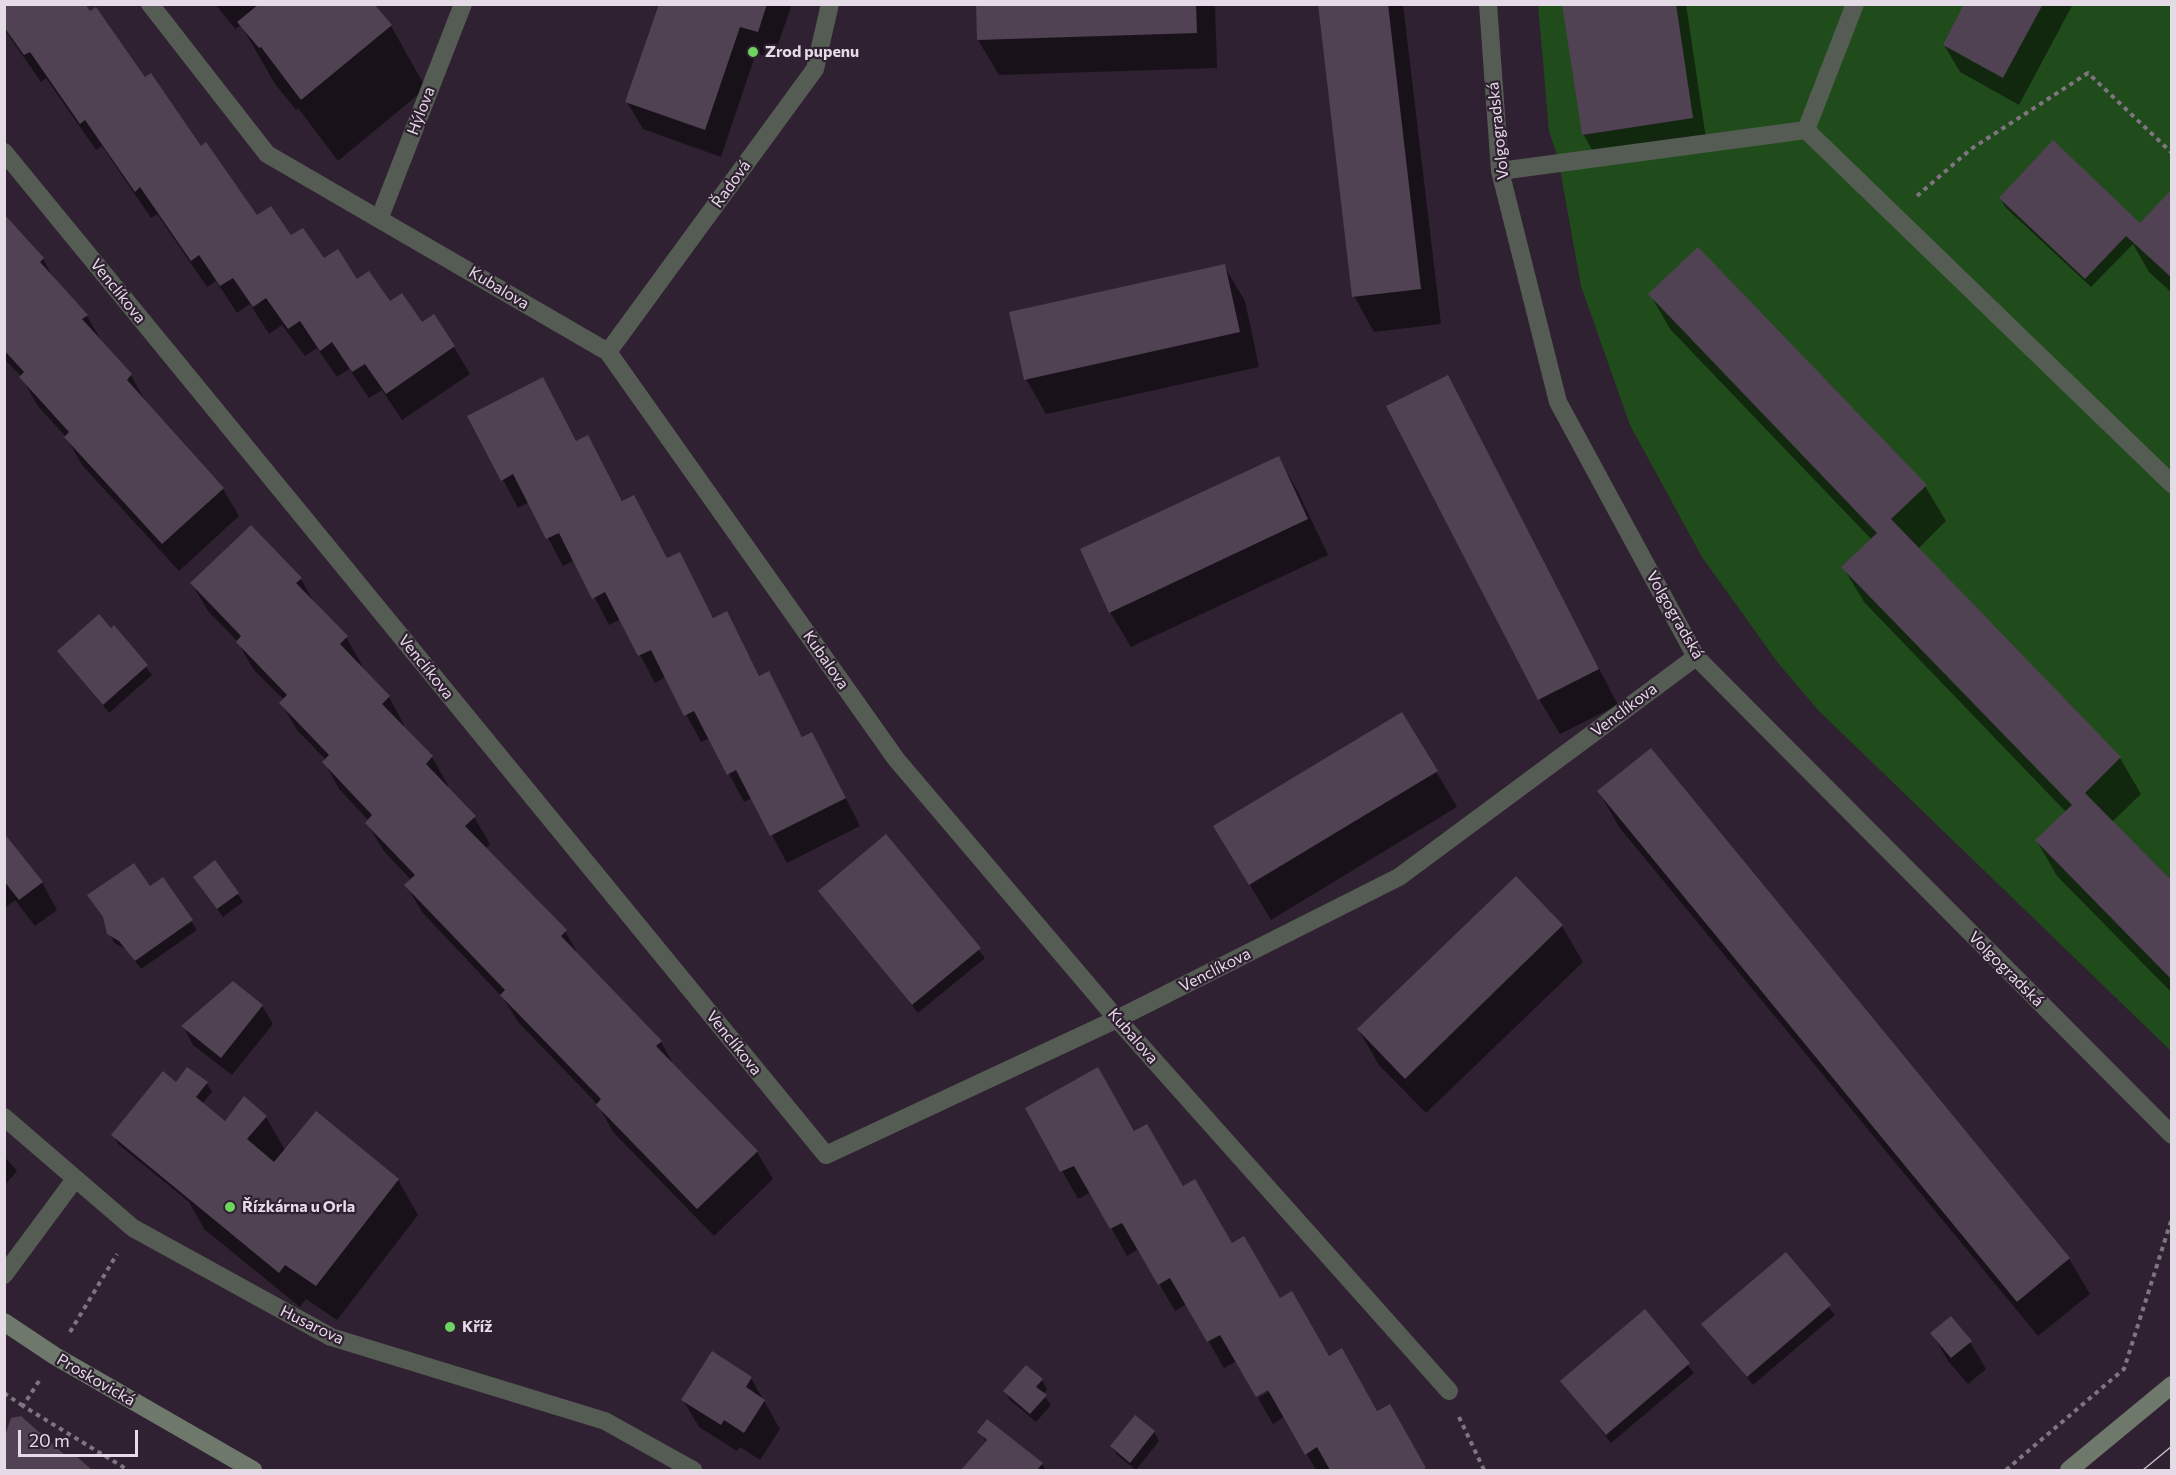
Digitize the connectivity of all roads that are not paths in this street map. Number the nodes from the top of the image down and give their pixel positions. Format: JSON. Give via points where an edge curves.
{"nodes":[{"id":1,"x":150,"y":4,"type":"edge"},
{"id":2,"x":463,"y":4,"type":"edge"},
{"id":3,"x":830,"y":4,"type":"edge"},
{"id":4,"x":1488,"y":4,"type":"edge"},
{"id":5,"x":1855,"y":4,"type":"edge"},
{"id":6,"x":1806,"y":130,"type":"junction"},
{"id":7,"x":4,"y":152,"type":"edge"},
{"id":8,"x":1500,"y":171,"type":"junction"},
{"id":9,"x":380,"y":217,"type":"junction"},
{"id":10,"x":608,"y":352,"type":"junction"},
{"id":11,"x":2172,"y":484,"type":"edge"},
{"id":12,"x":1696,"y":657,"type":"junction"},
{"id":13,"x":1117,"y":1019,"type":"junction"},
{"id":14,"x":4,"y":1117,"type":"edge"},
{"id":15,"x":2172,"y":1135,"type":"edge"},
{"id":16,"x":75,"y":1179,"type":"junction"},
{"id":17,"x":4,"y":1275,"type":"edge"},
{"id":18,"x":4,"y":1322,"type":"edge"},
{"id":19,"x":2172,"y":1385,"type":"edge"},
{"id":20,"x":1449,"y":1391,"type":"road end"},
{"id":21,"x":253,"y":1470,"type":"edge"},
{"id":22,"x":693,"y":1470,"type":"edge"},
{"id":23,"x":2069,"y":1470,"type":"edge"}],
"edges":[{"from":1,"to":9,"type":"street","name":"Kubalova","via":[[267,153]]},
{"from":2,"to":9,"type":"street","name":"Hýlova"},
{"from":3,"to":10,"type":"street","name":"Řadová","via":[[815,69]]},
{"from":4,"to":8,"type":"street","name":"Volgogradská"},
{"from":5,"to":6,"type":"street"},
{"from":6,"to":8,"type":"street"},
{"from":6,"to":11,"type":"street"},
{"from":7,"to":13,"type":"street","name":"Venclíkova","via":[[825,1155]]},
{"from":8,"to":12,"type":"street","name":"Volgogradská","via":[[1558,402]]},
{"from":9,"to":10,"type":"street","name":"Kubalova"},
{"from":10,"to":13,"type":"street","name":"Kubalova","via":[[896,759]]},
{"from":12,"to":13,"type":"street","name":"Venclíkova","via":[[1399,878]]},
{"from":12,"to":15,"type":"street","name":"Volgogradská"},
{"from":13,"to":20,"type":"street","name":"Kubalova"},
{"from":14,"to":16,"type":"street","name":"Husarova"},
{"from":16,"to":17,"type":"street"},
{"from":16,"to":22,"type":"street","name":"Husarova","via":[[133,1228],[331,1337],[605,1421]]},
{"from":18,"to":21,"type":"street","name":"Proskovická","via":[[55,1356]]},
{"from":19,"to":23,"type":"street"}]}
